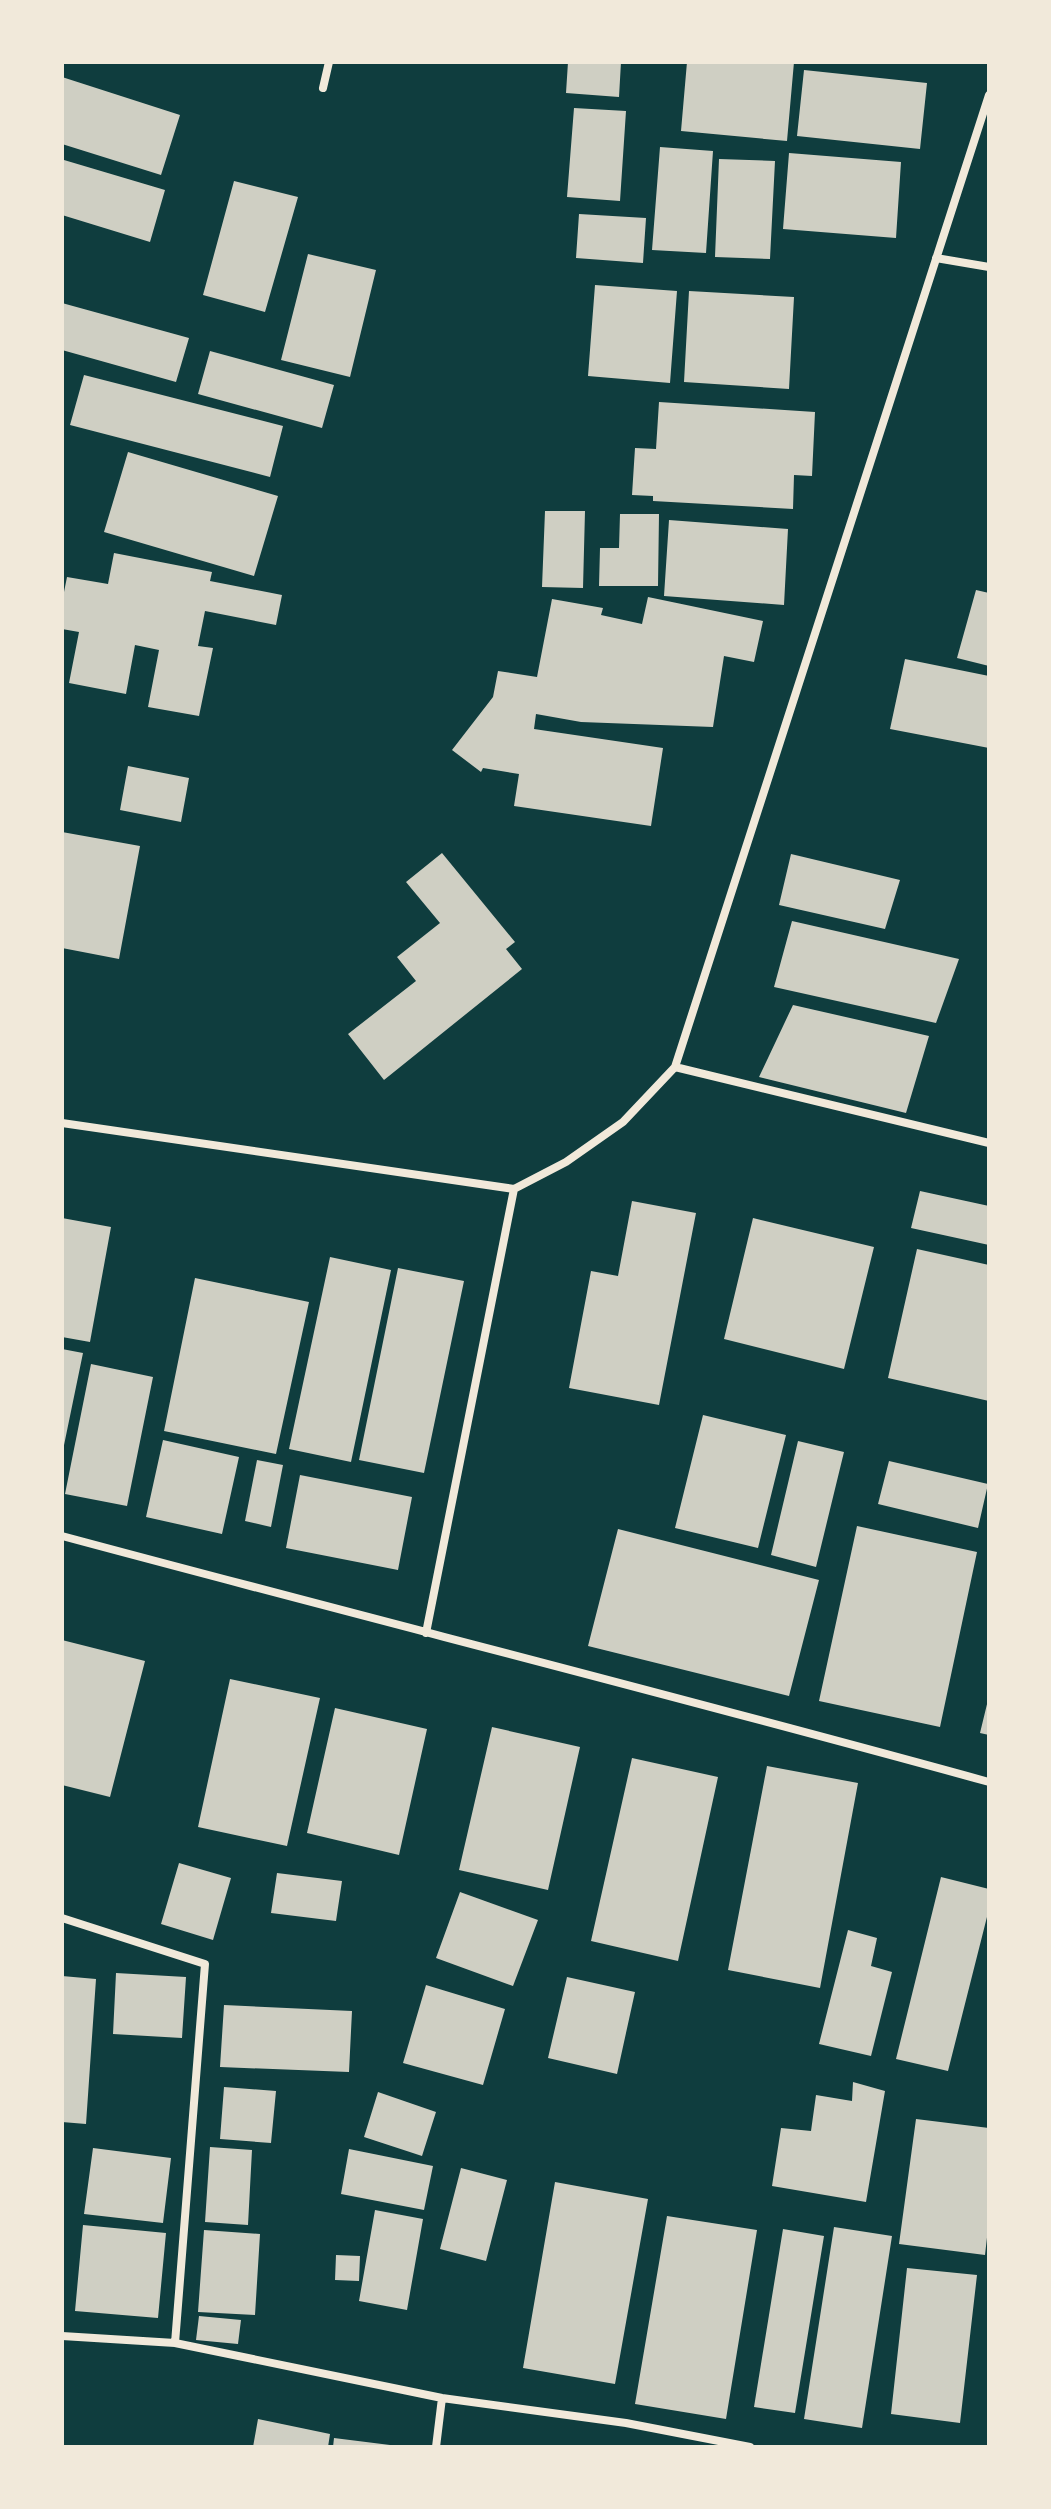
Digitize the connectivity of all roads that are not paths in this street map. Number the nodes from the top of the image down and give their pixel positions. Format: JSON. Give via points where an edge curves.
{"nodes":[{"id":1,"x":329,"y":62,"type":"edge"},
{"id":2,"x":323,"y":88,"type":"dead end"},
{"id":3,"x":989,"y":95,"type":"edge"},
{"id":4,"x":936,"y":258,"type":"junction"},
{"id":5,"x":989,"y":267,"type":"edge"},
{"id":6,"x":675,"y":1067,"type":"junction"},
{"id":7,"x":62,"y":1123,"type":"edge"},
{"id":8,"x":989,"y":1143,"type":"edge"},
{"id":9,"x":514,"y":1189,"type":"junction"},
{"id":10,"x":62,"y":1536,"type":"edge"},
{"id":11,"x":426,"y":1633,"type":"junction"},
{"id":12,"x":989,"y":1782,"type":"edge"},
{"id":13,"x":62,"y":1918,"type":"edge"},
{"id":14,"x":62,"y":2336,"type":"edge"},
{"id":15,"x":175,"y":2343,"type":"junction"},
{"id":16,"x":442,"y":2398,"type":"junction"},
{"id":17,"x":436,"y":2447,"type":"edge"},
{"id":18,"x":750,"y":2447,"type":"edge"}],
"edges":[{"from":1,"to":2,"type":"street"},
{"from":3,"to":4,"type":"street"},
{"from":4,"to":5,"type":"street"},
{"from":4,"to":6,"type":"street"},
{"from":6,"to":8,"type":"street"},
{"from":6,"to":9,"type":"street","via":[[623,1122],[566,1162]]},
{"from":7,"to":9,"type":"street"},
{"from":9,"to":11,"type":"street"},
{"from":10,"to":11,"type":"street"},
{"from":11,"to":12,"type":"street"},
{"from":13,"to":15,"type":"street","via":[[205,1964]]},
{"from":14,"to":15,"type":"street"},
{"from":15,"to":16,"type":"street"},
{"from":16,"to":17,"type":"street"},
{"from":16,"to":18,"type":"street","via":[[626,2423]]}]}
